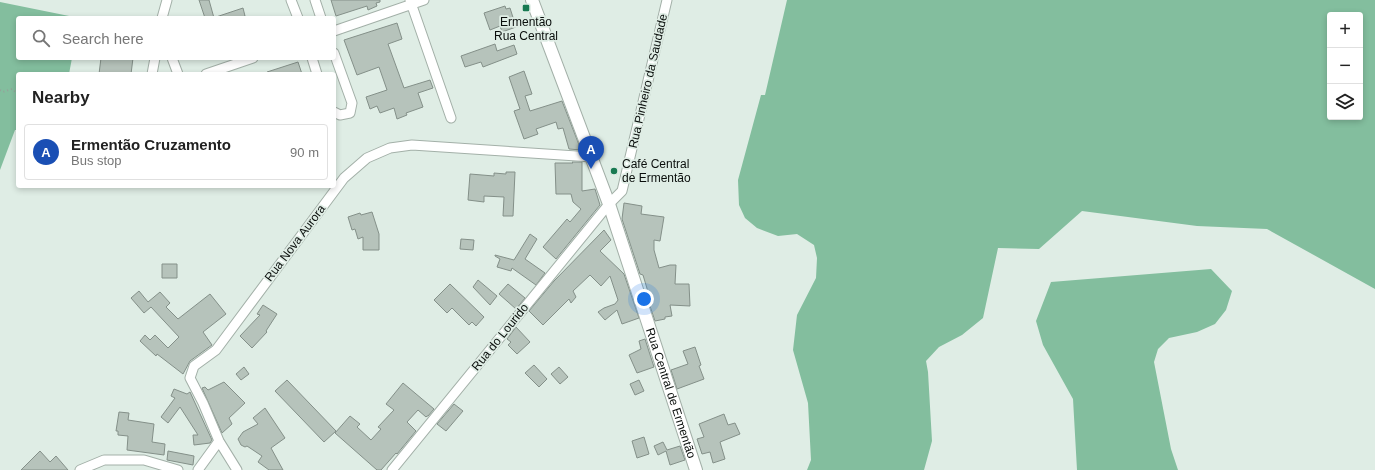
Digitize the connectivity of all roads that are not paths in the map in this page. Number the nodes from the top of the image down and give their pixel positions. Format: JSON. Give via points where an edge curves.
{"nodes":[{"id":1,"x":167,"y":0,"type":"edge"},
{"id":2,"x":291,"y":0,"type":"edge"},
{"id":3,"x":315,"y":0,"type":"edge"},
{"id":4,"x":424,"y":0,"type":"edge"},
{"id":5,"x":532,"y":0,"type":"edge"},
{"id":6,"x":667,"y":0,"type":"edge"},
{"id":7,"x":411,"y":2,"type":"edge"},
{"id":8,"x":163,"y":16,"type":"edge"},
{"id":9,"x":297,"y":16,"type":"edge"},
{"id":10,"x":320,"y":16,"type":"edge"},
{"id":11,"x":336,"y":29,"type":"edge"},
{"id":12,"x":336,"y":59,"type":"edge"},
{"id":13,"x":155,"y":60,"type":"edge"},
{"id":14,"x":173,"y":60,"type":"edge"},
{"id":15,"x":247,"y":60,"type":"edge"},
{"id":16,"x":313,"y":60,"type":"edge"},
{"id":17,"x":152,"y":72,"type":"edge"},
{"id":18,"x":177,"y":72,"type":"edge"},
{"id":19,"x":212,"y":72,"type":"edge"},
{"id":20,"x":317,"y":72,"type":"edge"},
{"id":21,"x":336,"y":113,"type":"edge"},
{"id":22,"x":451,"y":118,"type":"dead end"},
{"id":23,"x":592,"y":157,"type":"junction"},
{"id":24,"x":609,"y":204,"type":"junction"},
{"id":25,"x":219,"y":441,"type":"junction"},
{"id":26,"x":80,"y":470,"type":"edge"},
{"id":27,"x":178,"y":470,"type":"edge"},
{"id":28,"x":198,"y":470,"type":"edge"},
{"id":29,"x":237,"y":470,"type":"edge"},
{"id":30,"x":392,"y":470,"type":"edge"},
{"id":31,"x":696,"y":470,"type":"edge"}],
"edges":[{"from":1,"to":8,"type":"street"},
{"from":2,"to":9,"type":"street"},
{"from":3,"to":10,"type":"street"},
{"from":4,"to":7,"type":"street"},
{"from":5,"to":23,"type":"street","name":"Rua Central de Ermentão"},
{"from":6,"to":24,"type":"street","name":"Rua Pinheiro da Saudade","via":[[622,191]]},
{"from":7,"to":11,"type":"street"},
{"from":7,"to":22,"type":"street"},
{"from":12,"to":21,"type":"street","via":[[352,103],[350,113]]},
{"from":13,"to":17,"type":"street"},
{"from":14,"to":18,"type":"street"},
{"from":15,"to":19,"type":"street"},
{"from":16,"to":20,"type":"street"},
{"from":23,"to":24,"type":"street","name":"Rua Central de Ermentão"},
{"from":23,"to":25,"type":"street","name":"Rua Nova Aurora","via":[[412,146],[390,148],[368,158],[344,178],[216,350],[194,366],[190,378],[204,403]]},
{"from":24,"to":30,"type":"street","name":"Rua do Lourido"},
{"from":24,"to":31,"type":"street","name":"Rua Central de Ermentão"},
{"from":25,"to":28,"type":"street"},
{"from":25,"to":29,"type":"street","name":"Rua Nova Aurora"},
{"from":26,"to":27,"type":"street","via":[[104,460],[144,460]]}]}
